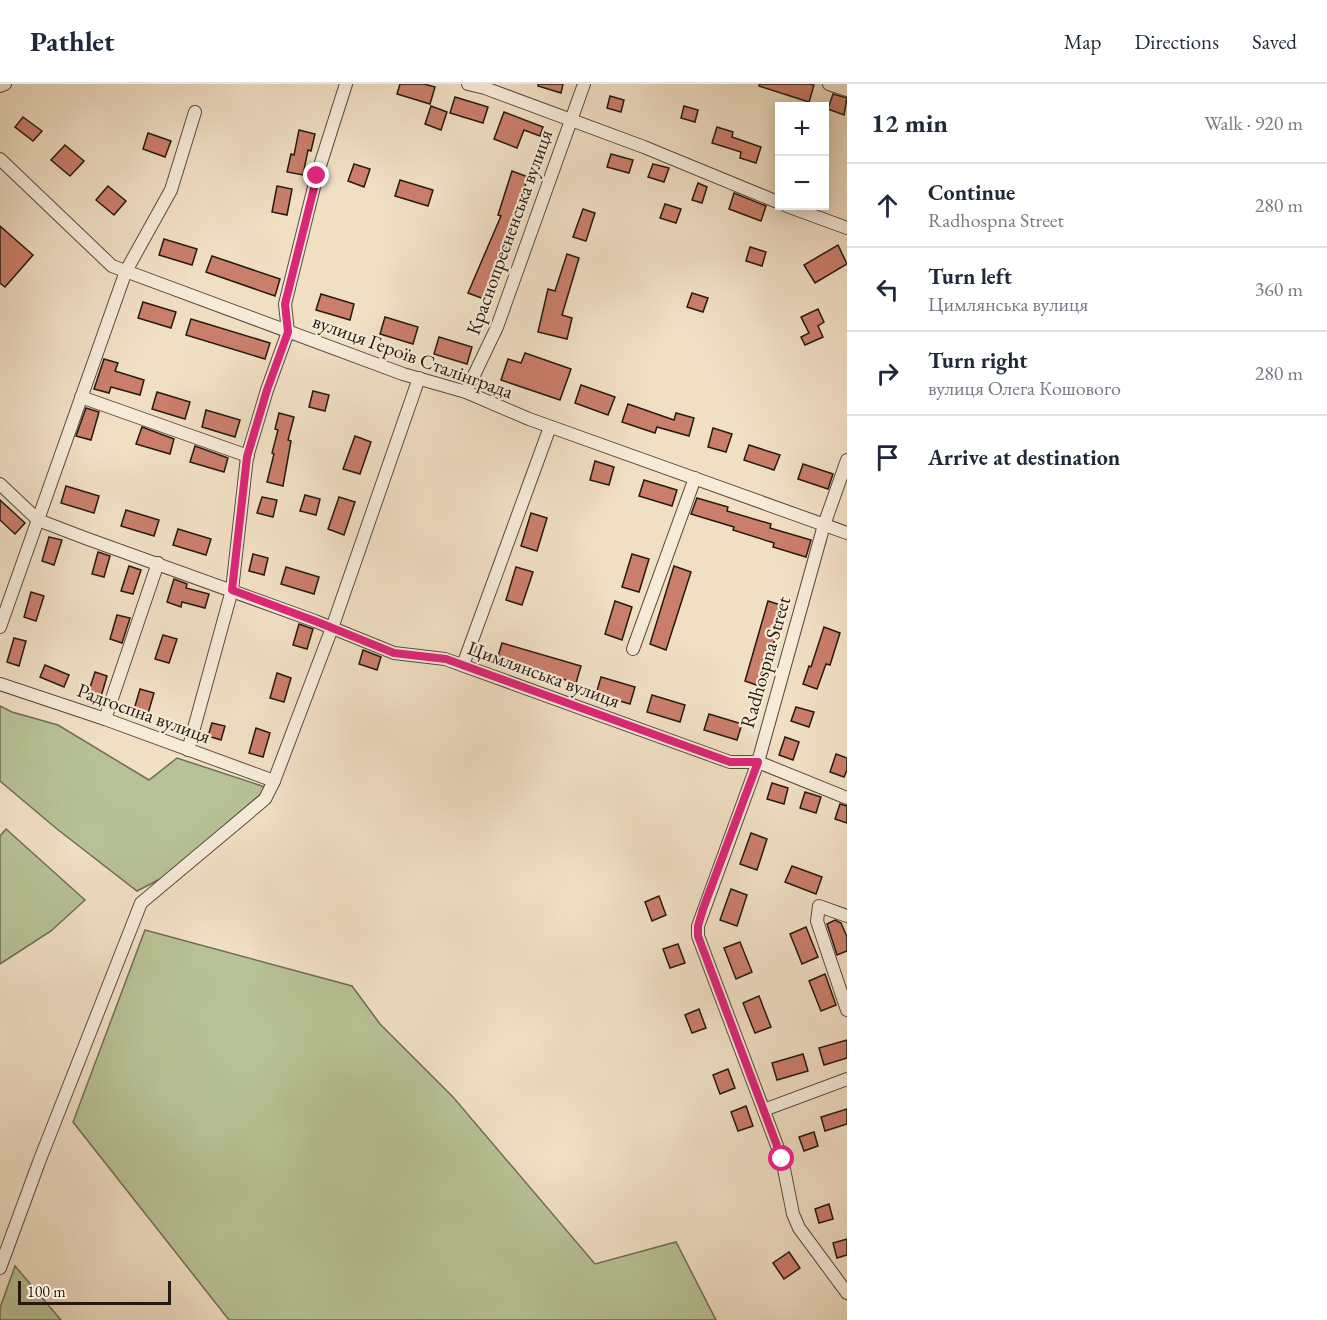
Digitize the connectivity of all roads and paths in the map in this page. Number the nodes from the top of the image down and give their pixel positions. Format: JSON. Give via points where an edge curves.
{"nodes":[{"id":1,"x":5,"y":84,"type":"edge"},
{"id":2,"x":346,"y":84,"type":"edge"},
{"id":3,"x":468,"y":84,"type":"edge"},
{"id":4,"x":584,"y":84,"type":"edge"},
{"id":5,"x":829,"y":84,"type":"edge"},
{"id":6,"x":0,"y":87,"type":"edge"},
{"id":7,"x":847,"y":90,"type":"edge"},
{"id":8,"x":195,"y":112,"type":"dead end"},
{"id":9,"x":570,"y":120,"type":"junction"},
{"id":10,"x":0,"y":159,"type":"edge"},
{"id":11,"x":775,"y":201,"type":"edge"},
{"id":12,"x":798,"y":210,"type":"edge"},
{"id":13,"x":847,"y":228,"type":"edge"},
{"id":14,"x":126,"y":271,"type":"junction"},
{"id":15,"x":288,"y":332,"type":"junction"},
{"id":16,"x":419,"y":378,"type":"junction"},
{"id":17,"x":466,"y":392,"type":"junction"},
{"id":18,"x":81,"y":397,"type":"junction"},
{"id":19,"x":550,"y":427,"type":"junction"},
{"id":20,"x":248,"y":456,"type":"junction"},
{"id":21,"x":847,"y":460,"type":"edge"},
{"id":22,"x":695,"y":478,"type":"junction"},
{"id":23,"x":0,"y":484,"type":"edge"},
{"id":24,"x":38,"y":520,"type":"junction"},
{"id":25,"x":824,"y":525,"type":"junction"},
{"id":26,"x":847,"y":533,"type":"edge"},
{"id":27,"x":158,"y":563,"type":"junction"},
{"id":28,"x":232,"y":590,"type":"junction"},
{"id":29,"x":0,"y":627,"type":"edge"},
{"id":30,"x":332,"y":628,"type":"junction"},
{"id":31,"x":633,"y":649,"type":"dead end"},
{"id":32,"x":463,"y":665,"type":"junction"},
{"id":33,"x":0,"y":684,"type":"edge"},
{"id":34,"x":105,"y":719,"type":"junction"},
{"id":35,"x":188,"y":750,"type":"junction"},
{"id":36,"x":758,"y":762,"type":"junction"},
{"id":37,"x":274,"y":781,"type":"junction"},
{"id":38,"x":847,"y":798,"type":"edge"},
{"id":39,"x":847,"y":916,"type":"edge"},
{"id":40,"x":847,"y":1010,"type":"edge"},
{"id":41,"x":847,"y":1079,"type":"edge"},
{"id":42,"x":764,"y":1110,"type":"junction"},
{"id":43,"x":0,"y":1268,"type":"edge"},
{"id":44,"x":845,"y":1286,"type":"edge"}],
"edges":[{"from":1,"to":6,"type":"street"},
{"from":2,"to":15,"type":"street","via":[[317,176],[285,304]]},
{"from":3,"to":9,"type":"street"},
{"from":4,"to":9,"type":"street","name":"Краснопресненська вулиця"},
{"from":5,"to":7,"type":"street"},
{"from":8,"to":14,"type":"street","via":[[171,190]]},
{"from":9,"to":11,"type":"street"},
{"from":9,"to":17,"type":"street","name":"Краснопресненська вулиця","via":[[497,327]]},
{"from":10,"to":14,"type":"street","name":"вулиця Героїв Сталінграда","via":[[112,266]]},
{"from":12,"to":13,"type":"street"},
{"from":14,"to":15,"type":"street","name":"вулиця Героїв Сталінграда"},
{"from":14,"to":18,"type":"street"},
{"from":15,"to":16,"type":"street","name":"вулиця Героїв Сталінграда"},
{"from":15,"to":20,"type":"street"},
{"from":16,"to":17,"type":"street","name":"вулиця Героїв Сталінграда"},
{"from":16,"to":30,"type":"street"},
{"from":17,"to":19,"type":"street","name":"вулиця Героїв Сталінграда"},
{"from":18,"to":20,"type":"street"},
{"from":18,"to":24,"type":"street"},
{"from":19,"to":22,"type":"street","name":"вулиця Героїв Сталінграда"},
{"from":19,"to":32,"type":"street"},
{"from":20,"to":28,"type":"street"},
{"from":21,"to":25,"type":"street","name":"Radhospna Street"},
{"from":22,"to":25,"type":"street","name":"вулиця Героїв Сталінграда"},
{"from":22,"to":31,"type":"street"},
{"from":23,"to":24,"type":"street","name":"Цимлянська вулиця"},
{"from":24,"to":27,"type":"street","name":"Цимлянська вулиця"},
{"from":24,"to":29,"type":"street"},
{"from":25,"to":26,"type":"street","name":"вулиця Героїв Сталінграда"},
{"from":25,"to":36,"type":"street","name":"Radhospna Street"},
{"from":27,"to":28,"type":"street","name":"Цимлянська вулиця"},
{"from":27,"to":34,"type":"street"},
{"from":28,"to":30,"type":"street","name":"Цимлянська вулиця"},
{"from":28,"to":35,"type":"street"},
{"from":30,"to":32,"type":"street","name":"Цимлянська вулиця","via":[[394,653]]},
{"from":30,"to":37,"type":"street"},
{"from":32,"to":36,"type":"street","name":"Цимлянська вулиця","via":[[730,762]]},
{"from":33,"to":34,"type":"street","name":"Радгоспна вулиця"},
{"from":34,"to":35,"type":"street","name":"Радгоспна вулиця"},
{"from":35,"to":37,"type":"street","name":"Радгоспна вулиця"},
{"from":36,"to":38,"type":"street","name":"Цимлянська вулиця"},
{"from":36,"to":42,"type":"street","name":"Radhospna Street","via":[[703,909],[698,936]]},
{"from":37,"to":43,"type":"street","via":[[265,799],[141,903]]},
{"from":39,"to":40,"type":"street","via":[[819,906],[817,921]]},
{"from":41,"to":42,"type":"street"},
{"from":42,"to":44,"type":"street","name":"Radhospna Street","via":[[782,1159],[799,1228]]}]}
